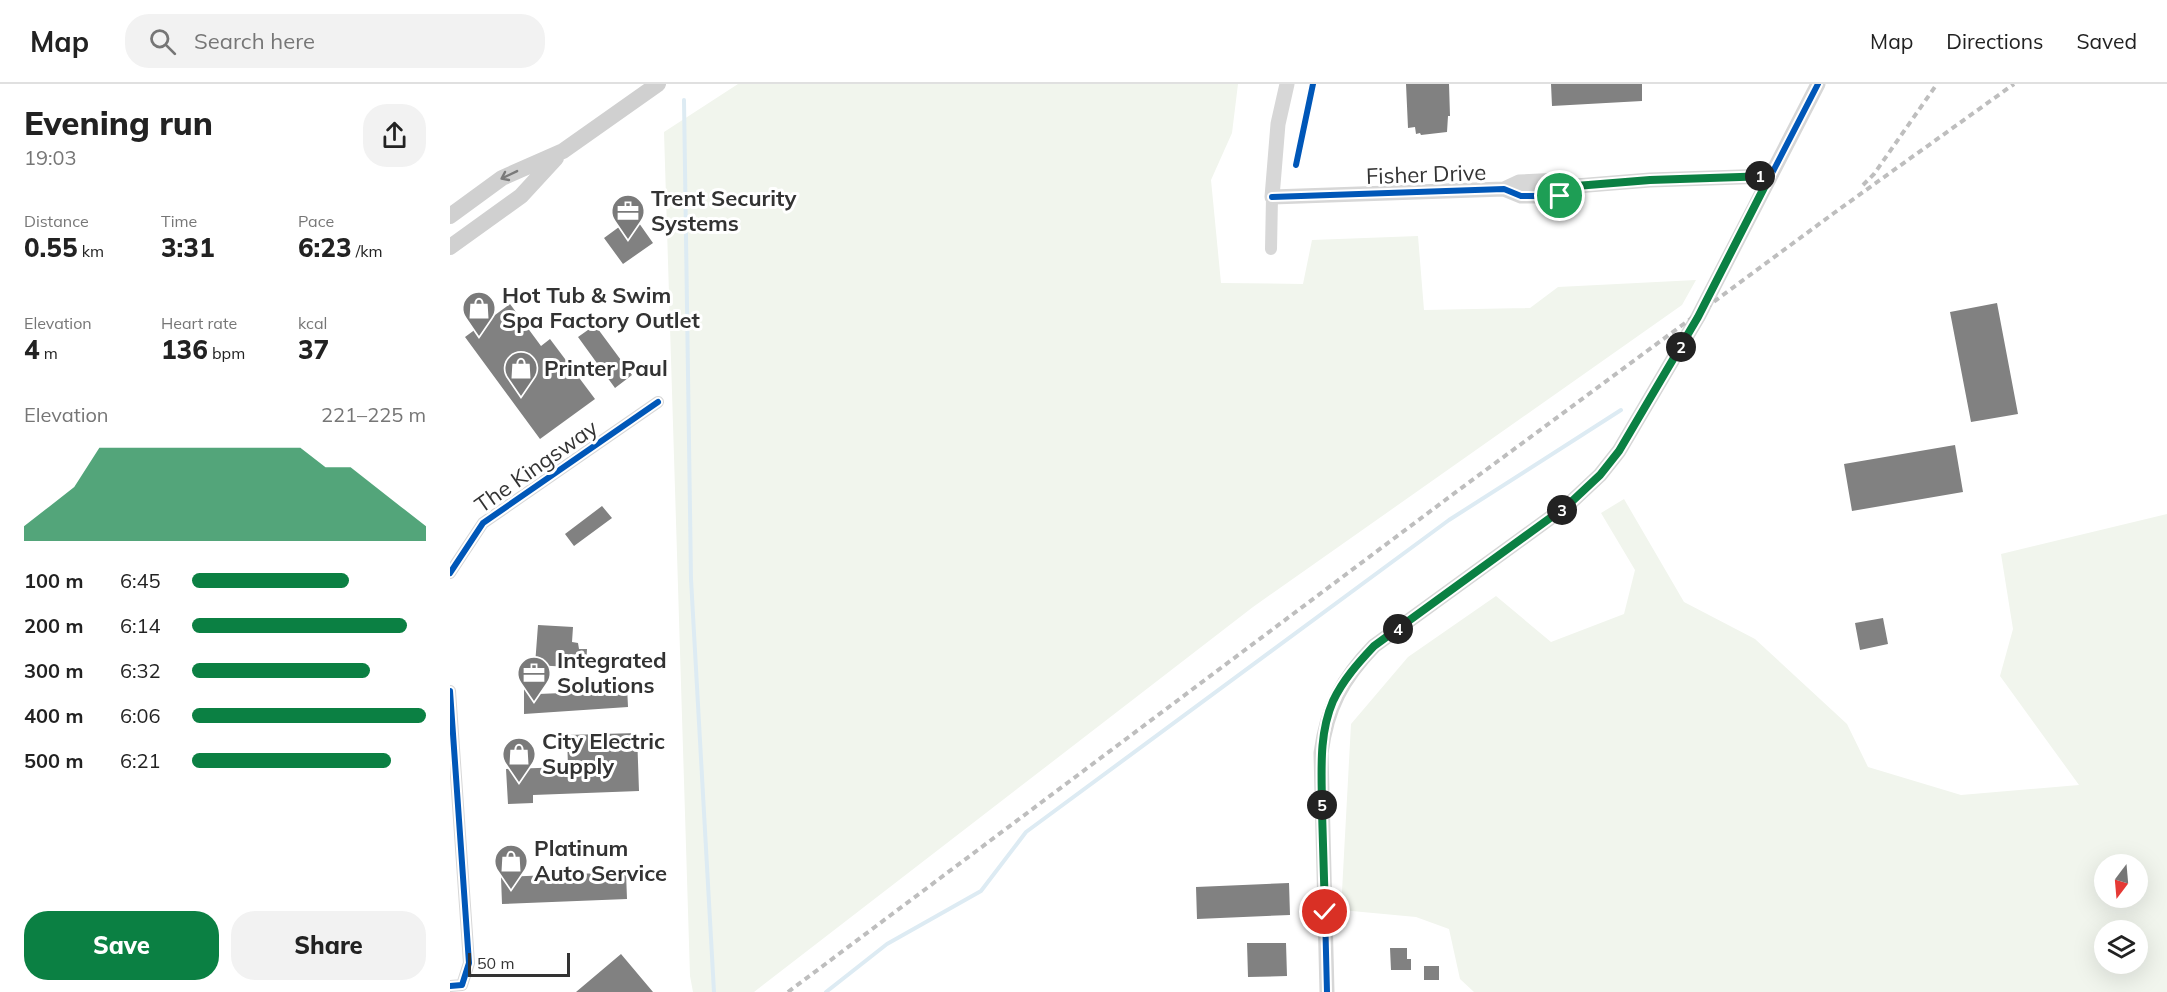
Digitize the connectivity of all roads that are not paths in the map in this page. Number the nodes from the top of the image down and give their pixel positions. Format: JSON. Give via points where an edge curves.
{"nodes":[{"id":1,"x":658,"y":84,"type":"edge"},
{"id":2,"x":1287,"y":84,"type":"edge"},
{"id":3,"x":1818,"y":84,"type":"edge"},
{"id":4,"x":562,"y":151,"type":"junction"},
{"id":5,"x":1770,"y":176,"type":"junction"},
{"id":6,"x":1272,"y":197,"type":"junction"},
{"id":7,"x":450,"y":216,"type":"edge"},
{"id":8,"x":450,"y":247,"type":"edge"},
{"id":9,"x":1271,"y":249,"type":"dead end"},
{"id":10,"x":658,"y":402,"type":"dead end"},
{"id":11,"x":450,"y":573,"type":"edge"},
{"id":12,"x":450,"y":691,"type":"edge"},
{"id":13,"x":450,"y":986,"type":"edge"},
{"id":14,"x":1327,"y":992,"type":"edge"}],
"edges":[{"from":1,"to":4,"type":"main road"},
{"from":2,"to":6,"type":"street","via":[[1278,124]]},
{"from":3,"to":5,"type":"street"},
{"from":4,"to":7,"type":"main road","one_way":true,"via":[[502,178]]},
{"from":4,"to":8,"type":"main road","via":[[521,196]]},
{"from":5,"to":6,"type":"street","name":"Fisher Drive","via":[[1576,186],[1560,180],[1519,182],[1504,189]]},
{"from":5,"to":14,"type":"street","via":[[1698,317],[1619,451],[1600,475],[1568,505],[1374,646],[1357,663],[1334,701],[1321,753]]},
{"from":6,"to":9,"type":"street"},
{"from":10,"to":11,"type":"street","name":"The Kingsway","via":[[483,523]]},
{"from":12,"to":13,"type":"street","via":[[469,963],[462,985]]}]}
